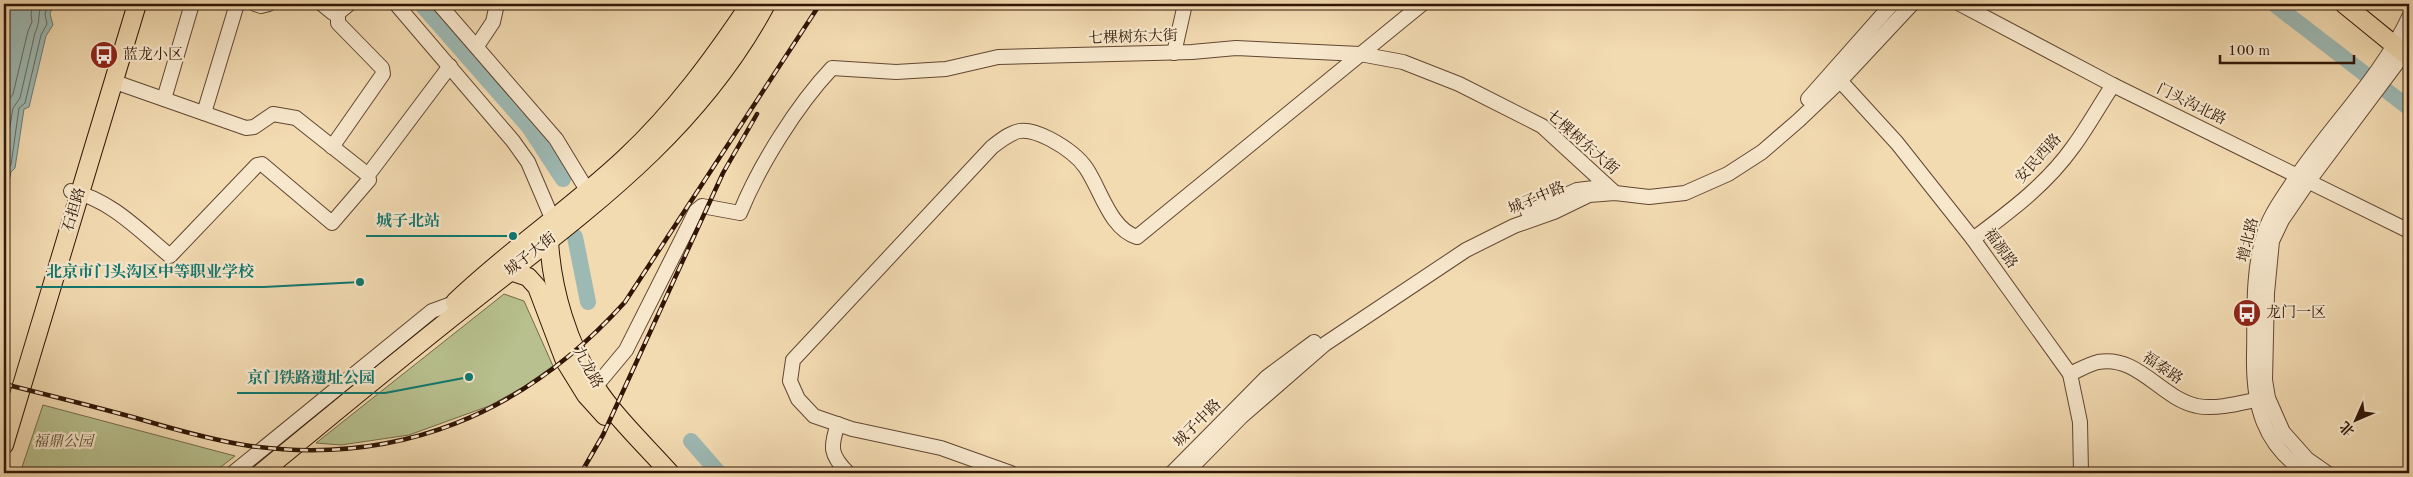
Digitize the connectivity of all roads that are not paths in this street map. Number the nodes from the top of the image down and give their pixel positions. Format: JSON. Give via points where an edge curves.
{"nodes":[{"id":1,"x":126,"y":4,"type":"edge"},
{"id":2,"x":137,"y":4,"type":"edge"},
{"id":3,"x":192,"y":4,"type":"edge"},
{"id":4,"x":237,"y":4,"type":"edge"},
{"id":5,"x":255,"y":4,"type":"edge"},
{"id":6,"x":269,"y":4,"type":"edge"},
{"id":7,"x":322,"y":4,"type":"edge"},
{"id":8,"x":396,"y":4,"type":"edge"},
{"id":9,"x":440,"y":4,"type":"edge"},
{"id":10,"x":497,"y":4,"type":"edge"},
{"id":11,"x":750,"y":4,"type":"edge"},
{"id":12,"x":766,"y":4,"type":"edge"},
{"id":13,"x":1185,"y":4,"type":"edge"},
{"id":14,"x":1422,"y":4,"type":"edge"},
{"id":15,"x":1892,"y":4,"type":"edge"},
{"id":16,"x":1912,"y":4,"type":"edge"},
{"id":17,"x":1960,"y":4,"type":"edge"},
{"id":18,"x":2344,"y":4,"type":"edge"},
{"id":19,"x":2358,"y":4,"type":"edge"},
{"id":20,"x":343,"y":8,"type":"edge"},
{"id":21,"x":2409,"y":17,"type":"edge"},
{"id":22,"x":477,"y":46,"type":"junction"},
{"id":23,"x":2400,"y":51,"type":"edge"},
{"id":24,"x":1174,"y":53,"type":"junction"},
{"id":25,"x":1360,"y":54,"type":"junction"},
{"id":26,"x":450,"y":66,"type":"junction"},
{"id":27,"x":1836,"y":76,"type":"junction"},
{"id":28,"x":115,"y":82,"type":"junction"},
{"id":29,"x":2113,"y":85,"type":"junction"},
{"id":30,"x":164,"y":100,"type":"junction"},
{"id":31,"x":204,"y":113,"type":"junction"},
{"id":32,"x":332,"y":147,"type":"junction"},
{"id":33,"x":368,"y":176,"type":"junction"},
{"id":34,"x":2303,"y":178,"type":"junction"},
{"id":35,"x":587,"y":190,"type":"junction"},
{"id":36,"x":1611,"y":190,"type":"junction"},
{"id":37,"x":76,"y":192,"type":"junction"},
{"id":38,"x":552,"y":218,"type":"junction"},
{"id":39,"x":2409,"y":230,"type":"edge"},
{"id":40,"x":1973,"y":239,"type":"junction"},
{"id":41,"x":549,"y":241,"type":"junction"},
{"id":42,"x":510,"y":271,"type":"junction"},
{"id":43,"x":457,"y":306,"type":"junction"},
{"id":44,"x":2070,"y":374,"type":"junction"},
{"id":45,"x":596,"y":386,"type":"junction"},
{"id":46,"x":2262,"y":399,"type":"junction"},
{"id":47,"x":4,"y":408,"type":"edge"},
{"id":48,"x":838,"y":424,"type":"junction"},
{"id":49,"x":4,"y":445,"type":"edge"},
{"id":50,"x":990,"y":469,"type":"edge"},
{"id":51,"x":232,"y":473,"type":"edge"},
{"id":52,"x":246,"y":473,"type":"edge"},
{"id":53,"x":261,"y":473,"type":"edge"},
{"id":54,"x":273,"y":473,"type":"edge"},
{"id":55,"x":656,"y":473,"type":"edge"},
{"id":56,"x":670,"y":473,"type":"edge"},
{"id":57,"x":848,"y":473,"type":"edge"},
{"id":58,"x":1011,"y":473,"type":"edge"},
{"id":59,"x":1172,"y":473,"type":"edge"},
{"id":60,"x":1186,"y":473,"type":"edge"},
{"id":61,"x":2081,"y":473,"type":"edge"},
{"id":62,"x":2306,"y":473,"type":"edge"},
{"id":63,"x":2328,"y":473,"type":"edge"}],
"edges":[{"from":1,"to":37,"type":"main road","name":"石担路"},
{"from":2,"to":28,"type":"main road","name":"石担路"},
{"from":3,"to":30,"type":"street"},
{"from":4,"to":31,"type":"street"},
{"from":5,"to":6,"type":"street"},
{"from":7,"to":20,"type":"street","via":[[333,13]]},
{"from":8,"to":26,"type":"street"},
{"from":9,"to":22,"type":"street"},
{"from":10,"to":22,"type":"street","via":[[493,22]]},
{"from":11,"to":35,"type":"main road","name":"城子大街","via":[[675,107],[626,157]]},
{"from":12,"to":41,"type":"main road","name":"城子大街","via":[[720,76],[686,118],[636,169]]},
{"from":13,"to":24,"type":"street"},
{"from":14,"to":25,"type":"street"},
{"from":15,"to":27,"type":"street","name":"城子中路"},
{"from":16,"to":27,"type":"street","name":"城子中路"},
{"from":17,"to":29,"type":"street","name":"门头沟北路"},
{"from":18,"to":23,"type":"main road"},
{"from":19,"to":23,"type":"main road"},
{"from":20,"to":32,"type":"street","via":[[338,22],[382,68],[383,74]]},
{"from":21,"to":23,"type":"street","name":"增北路"},
{"from":22,"to":35,"type":"street","via":[[556,140]]},
{"from":23,"to":34,"type":"street","name":"增北路"},
{"from":24,"to":25,"type":"street","name":"七棵树东大街","via":[[1236,48]]},
{"from":24,"to":45,"type":"street","name":"七棵树东大街","via":[[998,57],[946,69],[904,72],[832,68],[810,91],[750,189],[740,213],[702,206],[696,211],[626,350]]},
{"from":25,"to":36,"type":"street","name":"七棵树东大街","via":[[1403,62],[1458,84],[1542,126]]},
{"from":25,"to":48,"type":"street","via":[[1137,237],[1126,234],[1116,222],[1085,166],[1061,145],[1033,130],[1010,133],[992,147],[793,360],[790,381],[798,399],[814,416]]},
{"from":26,"to":33,"type":"street"},
{"from":26,"to":38,"type":"street","via":[[528,162]]},
{"from":27,"to":36,"type":"street","name":"城子中路","via":[[1757,148],[1695,183],[1643,190]]},
{"from":27,"to":40,"type":"street","name":"福源路","via":[[1897,143]]},
{"from":28,"to":30,"type":"street"},
{"from":28,"to":37,"type":"main road","name":"石担路"},
{"from":29,"to":34,"type":"street","name":"门头沟北路"},
{"from":29,"to":40,"type":"street","name":"安民西路","via":[[2072,148],[2045,180]]},
{"from":30,"to":31,"type":"street"},
{"from":31,"to":32,"type":"street","via":[[246,128],[254,127],[272,114],[282,114],[296,118]]},
{"from":32,"to":33,"type":"street"},
{"from":33,"to":37,"type":"street","via":[[369,180],[332,223],[262,164],[257,164],[170,256],[115,211]]},
{"from":34,"to":39,"type":"street","name":"门头沟北路"},
{"from":34,"to":46,"type":"street","name":"增北路","via":[[2272,241],[2267,293],[2266,380]]},
{"from":35,"to":38,"type":"main road","name":"城子大街"},
{"from":36,"to":59,"type":"street","name":"城子中路","via":[[1577,190],[1470,238],[1334,327],[1267,376]]},
{"from":36,"to":60,"type":"street","name":"城子中路","via":[[1588,195],[1466,250],[1326,344],[1241,417]]},
{"from":37,"to":47,"type":"main road","name":"石担路"},
{"from":37,"to":49,"type":"main road","name":"石担路"},
{"from":38,"to":43,"type":"main road","name":"城子大街"},
{"from":40,"to":44,"type":"street","name":"福源路"},
{"from":41,"to":42,"type":"main road","name":"城子大街"},
{"from":41,"to":45,"type":"main road","name":"九龙路","via":[[552,274],[564,316],[576,351]]},
{"from":42,"to":43,"type":"main road","name":"城子大街"},
{"from":42,"to":55,"type":"main road","name":"九龙路","via":[[528,277],[537,287],[564,361],[586,394]]},
{"from":43,"to":51,"type":"street","via":[[432,311]]},
{"from":43,"to":52,"type":"main road","name":"城子大街"},
{"from":43,"to":53,"type":"main road","name":"城子大街"},
{"from":43,"to":54,"type":"street","via":[[452,326]]},
{"from":44,"to":46,"type":"street","name":"福泰路","via":[[2098,362],[2119,361],[2138,370],[2178,400],[2198,406]]},
{"from":44,"to":61,"type":"street","name":"福源路","via":[[2080,422]]},
{"from":45,"to":56,"type":"main road","name":"九龙路"},
{"from":46,"to":62,"type":"street","name":"增北路","via":[[2266,430],[2290,462]]},
{"from":46,"to":63,"type":"street","name":"增北路","via":[[2282,432],[2307,459]]},
{"from":48,"to":50,"type":"street","via":[[941,448]]},
{"from":48,"to":57,"type":"street","via":[[831,442],[833,454]]},
{"from":50,"to":58,"type":"street"}]}
